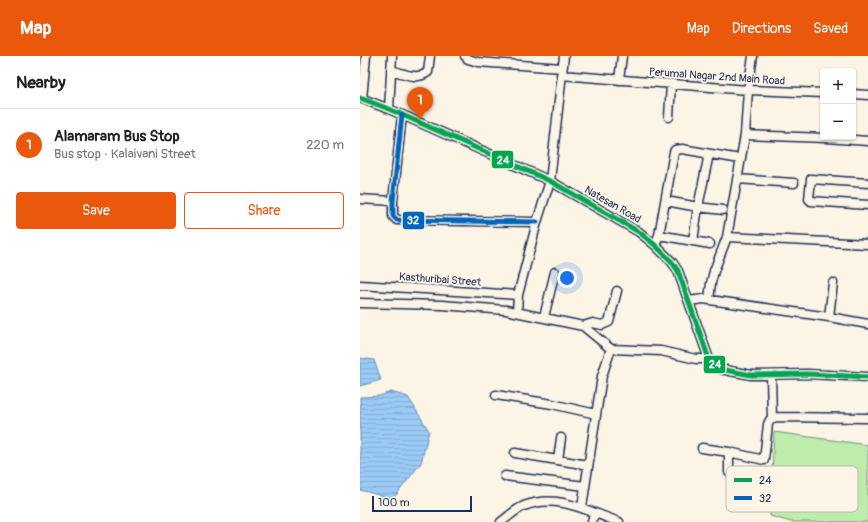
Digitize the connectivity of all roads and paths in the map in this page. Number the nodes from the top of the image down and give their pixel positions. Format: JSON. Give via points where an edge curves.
{"nodes":[{"id":1,"x":366,"y":56,"type":"edge"},
{"id":2,"x":392,"y":56,"type":"edge"},
{"id":3,"x":430,"y":56,"type":"edge"},
{"id":4,"x":465,"y":56,"type":"edge"},
{"id":5,"x":564,"y":56,"type":"edge"},
{"id":6,"x":622,"y":56,"type":"edge"},
{"id":7,"x":753,"y":56,"type":"edge"},
{"id":8,"x":391,"y":70,"type":"junction"},
{"id":9,"x":562,"y":72,"type":"junction"},
{"id":10,"x":619,"y":80,"type":"junction"},
{"id":11,"x":671,"y":84,"type":"junction"},
{"id":12,"x":748,"y":90,"type":"junction"},
{"id":13,"x":820,"y":93,"type":"edge"},
{"id":14,"x":856,"y":94,"type":"edge"},
{"id":15,"x":868,"y":95,"type":"edge"},
{"id":16,"x":361,"y":99,"type":"edge"},
{"id":17,"x":389,"y":109,"type":"junction"},
{"id":18,"x":402,"y":115,"type":"junction"},
{"id":19,"x":669,"y":117,"type":"dead end"},
{"id":20,"x":745,"y":135,"type":"junction"},
{"id":21,"x":868,"y":141,"type":"edge"},
{"id":22,"x":710,"y":154,"type":"junction"},
{"id":23,"x":740,"y":159,"type":"junction"},
{"id":24,"x":737,"y":179,"type":"junction"},
{"id":25,"x":550,"y":181,"type":"junction"},
{"id":26,"x":794,"y":183,"type":"dead end"},
{"id":27,"x":868,"y":183,"type":"edge"},
{"id":28,"x":360,"y":199,"type":"edge"},
{"id":29,"x":393,"y":201,"type":"junction"},
{"id":30,"x":666,"y":201,"type":"junction"},
{"id":31,"x":868,"y":205,"type":"edge"},
{"id":32,"x":698,"y":207,"type":"junction"},
{"id":33,"x":724,"y":210,"type":"dead end"},
{"id":34,"x":537,"y":222,"type":"junction"},
{"id":35,"x":659,"y":235,"type":"junction"},
{"id":36,"x":727,"y":237,"type":"junction"},
{"id":37,"x":693,"y":241,"type":"junction"},
{"id":38,"x":710,"y":244,"type":"dead end"},
{"id":39,"x":868,"y":244,"type":"edge"},
{"id":40,"x":655,"y":245,"type":"junction"},
{"id":41,"x":555,"y":272,"type":"dead end"},
{"id":42,"x":833,"y":283,"type":"dead end"},
{"id":43,"x":360,"y":285,"type":"edge"},
{"id":44,"x":617,"y":291,"type":"dead end"},
{"id":45,"x":518,"y":295,"type":"junction"},
{"id":46,"x":709,"y":300,"type":"junction"},
{"id":47,"x":689,"y":301,"type":"junction"},
{"id":48,"x":360,"y":303,"type":"edge"},
{"id":49,"x":517,"y":312,"type":"junction"},
{"id":50,"x":830,"y":317,"type":"junction"},
{"id":51,"x":544,"y":318,"type":"junction"},
{"id":52,"x":868,"y":324,"type":"edge"},
{"id":53,"x":583,"y":326,"type":"junction"},
{"id":54,"x":611,"y":348,"type":"junction"},
{"id":55,"x":709,"y":359,"type":"junction"},
{"id":56,"x":772,"y":375,"type":"junction"},
{"id":57,"x":868,"y":377,"type":"edge"},
{"id":58,"x":496,"y":394,"type":"dead end"},
{"id":59,"x":596,"y":414,"type":"junction"},
{"id":60,"x":868,"y":418,"type":"edge"},
{"id":61,"x":772,"y":419,"type":"junction"},
{"id":62,"x":561,"y":438,"type":"dead end"},
{"id":63,"x":702,"y":448,"type":"dead end"},
{"id":64,"x":729,"y":452,"type":"junction"},
{"id":65,"x":515,"y":453,"type":"dead end"},
{"id":66,"x":558,"y":460,"type":"junction"},
{"id":67,"x":588,"y":465,"type":"junction"},
{"id":68,"x":728,"y":466,"type":"edge"},
{"id":69,"x":505,"y":476,"type":"dead end"},
{"id":70,"x":585,"y":486,"type":"junction"},
{"id":71,"x":582,"y":507,"type":"junction"},
{"id":72,"x":594,"y":513,"type":"junction"},
{"id":73,"x":501,"y":522,"type":"edge"},
{"id":74,"x":592,"y":522,"type":"edge"},
{"id":75,"x":618,"y":522,"type":"edge"}],
"edges":[{"from":1,"to":16,"type":"street"},
{"from":2,"to":8,"type":"street"},
{"from":3,"to":8,"type":"street","via":[[428,72],[424,75],[417,77]]},
{"from":4,"to":9,"type":"street","name":"Perumal Nagar 2nd Main Road","via":[[478,62]]},
{"from":5,"to":9,"type":"street"},
{"from":6,"to":10,"type":"street"},
{"from":7,"to":12,"type":"street"},
{"from":8,"to":17,"type":"street"},
{"from":9,"to":10,"type":"street","name":"Perumal Nagar 2nd Main Road"},
{"from":9,"to":25,"type":"street"},
{"from":10,"to":11,"type":"street","name":"Perumal Nagar 2nd Main Road"},
{"from":11,"to":12,"type":"street","name":"Perumal Nagar 2nd Main Road"},
{"from":11,"to":19,"type":"street"},
{"from":12,"to":13,"type":"street","name":"Perumal Nagar 2nd Main Road"},
{"from":12,"to":20,"type":"street"},
{"from":14,"to":15,"type":"street"},
{"from":16,"to":17,"type":"street","name":"Natesan Road"},
{"from":17,"to":18,"type":"street","name":"Natesan Road"},
{"from":18,"to":25,"type":"street","name":"Natesan Road"},
{"from":18,"to":29,"type":"street"},
{"from":20,"to":21,"type":"street"},
{"from":20,"to":23,"type":"street"},
{"from":22,"to":23,"type":"street"},
{"from":22,"to":30,"type":"street","via":[[682,148],[675,150]]},
{"from":22,"to":32,"type":"street"},
{"from":23,"to":24,"type":"street"},
{"from":24,"to":26,"type":"street"},
{"from":24,"to":36,"type":"street"},
{"from":25,"to":34,"type":"street"},
{"from":25,"to":40,"type":"street","name":"Natesan Road","via":[[639,232]]},
{"from":27,"to":31,"type":"street","via":[[811,179],[808,196],[811,201]]},
{"from":28,"to":29,"type":"street"},
{"from":29,"to":34,"type":"street","via":[[393,216],[397,220]]},
{"from":30,"to":32,"type":"street"},
{"from":30,"to":35,"type":"street"},
{"from":32,"to":33,"type":"street"},
{"from":32,"to":37,"type":"street"},
{"from":34,"to":45,"type":"street"},
{"from":35,"to":37,"type":"street"},
{"from":35,"to":40,"type":"street"},
{"from":36,"to":39,"type":"street"},
{"from":36,"to":46,"type":"street","via":[[712,277]]},
{"from":37,"to":38,"type":"street"},
{"from":40,"to":47,"type":"street","name":"Natesan Road","via":[[678,271]]},
{"from":41,"to":51,"type":"street"},
{"from":42,"to":50,"type":"street"},
{"from":43,"to":45,"type":"street","name":"Kasthuribai Street"},
{"from":44,"to":53,"type":"street","via":[[609,322],[602,325],[593,322]]},
{"from":45,"to":49,"type":"street"},
{"from":46,"to":47,"type":"street"},
{"from":46,"to":50,"type":"street"},
{"from":47,"to":55,"type":"street","name":"Natesan Road"},
{"from":48,"to":49,"type":"street","via":[[442,305]]},
{"from":49,"to":51,"type":"street"},
{"from":50,"to":52,"type":"street"},
{"from":51,"to":53,"type":"street"},
{"from":53,"to":54,"type":"street"},
{"from":54,"to":55,"type":"street","via":[[660,351],[696,359]]},
{"from":54,"to":59,"type":"street","via":[[602,376]]},
{"from":55,"to":56,"type":"street","via":[[720,369],[731,372]]},
{"from":56,"to":57,"type":"street"},
{"from":56,"to":61,"type":"street"},
{"from":58,"to":59,"type":"street"},
{"from":59,"to":67,"type":"street"},
{"from":60,"to":61,"type":"street"},
{"from":61,"to":64,"type":"street","via":[[768,424],[764,460]]},
{"from":62,"to":66,"type":"street"},
{"from":63,"to":64,"type":"street"},
{"from":64,"to":68,"type":"street"},
{"from":65,"to":66,"type":"street"},
{"from":66,"to":67,"type":"street"},
{"from":67,"to":70,"type":"street"},
{"from":69,"to":70,"type":"street"},
{"from":70,"to":71,"type":"street"},
{"from":71,"to":72,"type":"street"},
{"from":71,"to":73,"type":"street","via":[[550,500],[523,506]]},
{"from":72,"to":74,"type":"street"},
{"from":72,"to":75,"type":"street"}]}
